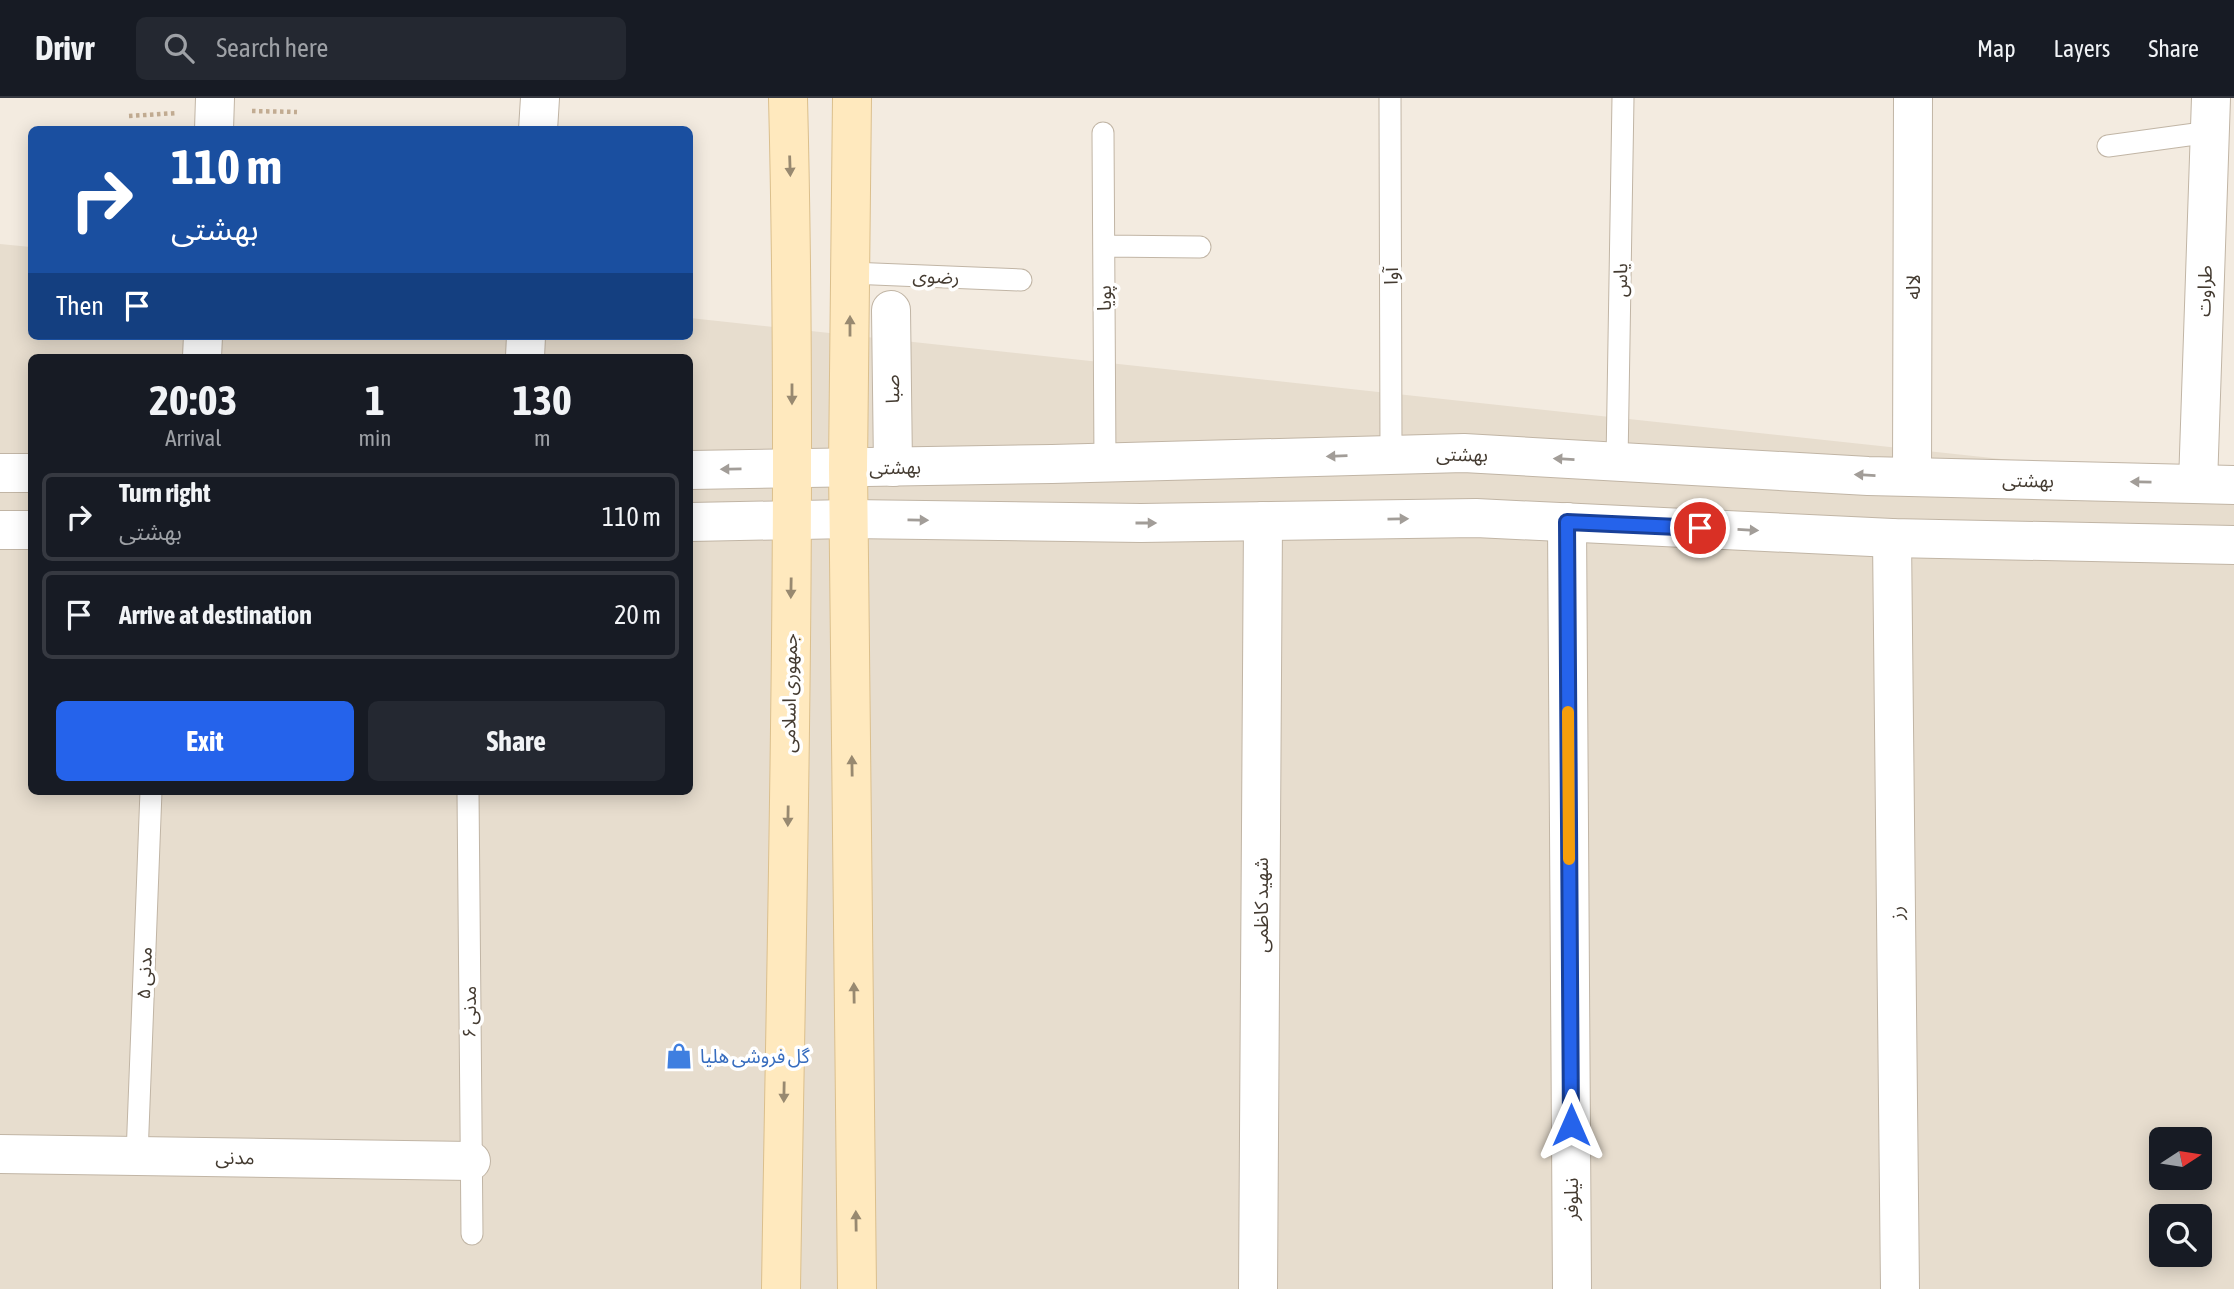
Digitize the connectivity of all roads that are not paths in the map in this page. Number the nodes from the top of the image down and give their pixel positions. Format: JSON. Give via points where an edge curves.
{"nodes":[{"id":1,"x":215,"y":98,"type":"edge"},
{"id":2,"x":540,"y":98,"type":"edge"},
{"id":3,"x":788,"y":98,"type":"edge"},
{"id":4,"x":852,"y":98,"type":"edge"},
{"id":5,"x":1390,"y":98,"type":"edge"},
{"id":6,"x":1623,"y":98,"type":"edge"},
{"id":7,"x":1913,"y":98,"type":"edge"},
{"id":8,"x":2211,"y":115,"type":"edge"},
{"id":9,"x":214,"y":126,"type":"edge"},
{"id":10,"x":538,"y":126,"type":"edge"},
{"id":11,"x":1103,"y":133,"type":"dead end"},
{"id":12,"x":2108,"y":146,"type":"dead end"},
{"id":13,"x":1104,"y":246,"type":"junction"},
{"id":14,"x":1200,"y":247,"type":"dead end"},
{"id":15,"x":792,"y":261,"type":"junction"},
{"id":16,"x":850,"y":273,"type":"junction"},
{"id":17,"x":1021,"y":279,"type":"dead end"},
{"id":18,"x":891,"y":310,"type":"dead end"},
{"id":19,"x":1391,"y":454,"type":"junction"},
{"id":20,"x":1105,"y":462,"type":"junction"},
{"id":21,"x":1617,"y":462,"type":"junction"},
{"id":22,"x":1052,"y":464,"type":"junction"},
{"id":23,"x":849,"y":467,"type":"junction"},
{"id":24,"x":893,"y":467,"type":"junction"},
{"id":25,"x":792,"y":469,"type":"junction"},
{"id":26,"x":693,"y":470,"type":"edge"},
{"id":27,"x":0,"y":473,"type":"edge"},
{"id":28,"x":28,"y":473,"type":"edge"},
{"id":29,"x":1912,"y":477,"type":"junction"},
{"id":30,"x":2216,"y":484,"type":"edge"},
{"id":31,"x":850,"y":519,"type":"junction"},
{"id":32,"x":792,"y":520,"type":"junction"},
{"id":33,"x":1263,"y":521,"type":"junction"},
{"id":34,"x":1047,"y":522,"type":"junction"},
{"id":35,"x":1567,"y":522,"type":"junction"},
{"id":36,"x":693,"y":523,"type":"edge"},
{"id":37,"x":0,"y":530,"type":"edge"},
{"id":38,"x":28,"y":530,"type":"edge"},
{"id":39,"x":1892,"y":538,"type":"junction"},
{"id":40,"x":2234,"y":545,"type":"edge"},
{"id":41,"x":790,"y":662,"type":"junction"},
{"id":42,"x":851,"y":670,"type":"junction"},
{"id":43,"x":151,"y":795,"type":"edge"},
{"id":44,"x":468,"y":795,"type":"edge"},
{"id":45,"x":0,"y":1154,"type":"edge"},
{"id":46,"x":137,"y":1156,"type":"junction"},
{"id":47,"x":471,"y":1161,"type":"junction"},
{"id":48,"x":472,"y":1234,"type":"dead end"},
{"id":49,"x":782,"y":1289,"type":"edge"},
{"id":50,"x":857,"y":1289,"type":"edge"},
{"id":51,"x":1258,"y":1289,"type":"edge"},
{"id":52,"x":1572,"y":1289,"type":"edge"},
{"id":53,"x":1900,"y":1289,"type":"edge"}],
"edges":[{"from":1,"to":9,"type":"street"},
{"from":2,"to":10,"type":"street"},
{"from":3,"to":15,"type":"main road","name":"جمهوری اسلامی","one_way":true},
{"from":4,"to":16,"type":"main road"},
{"from":5,"to":19,"type":"lane","name":"آوا"},
{"from":6,"to":21,"type":"lane","name":"یاس"},
{"from":7,"to":29,"type":"street","name":"لاله"},
{"from":8,"to":12,"type":"lane"},
{"from":8,"to":30,"type":"street","name":"طراوت"},
{"from":11,"to":13,"type":"lane","name":"پویا"},
{"from":13,"to":14,"type":"lane"},
{"from":13,"to":20,"type":"lane","name":"پویا"},
{"from":15,"to":16,"type":"main road","via":[[802,275],[818,283],[835,282]]},
{"from":15,"to":25,"type":"main road","name":"جمهوری اسلامی","one_way":true},
{"from":16,"to":17,"type":"lane","name":"رضوی"},
{"from":23,"to":16,"type":"main road","one_way":true},
{"from":18,"to":24,"type":"street","name":"صبا"},
{"from":19,"to":20,"type":"street","name":"بهشتی","one_way":true},
{"from":21,"to":19,"type":"street","name":"بهشتی","one_way":true,"via":[[1464,453]]},
{"from":20,"to":22,"type":"street","name":"بهشتی"},
{"from":29,"to":21,"type":"street","name":"بهشتی","one_way":true},
{"from":22,"to":24,"type":"street","name":"بهشتی"},
{"from":22,"to":34,"type":"street","via":[[1041,476],[1037,492]]},
{"from":23,"to":24,"type":"street","name":"بهشتی"},
{"from":23,"to":25,"type":"street","name":"بهشتی"},
{"from":23,"to":31,"type":"main road"},
{"from":25,"to":26,"type":"street","name":"بهشتی","one_way":true},
{"from":25,"to":32,"type":"main road","name":"جمهوری اسلامی"},
{"from":27,"to":28,"type":"street"},
{"from":30,"to":29,"type":"street","name":"بهشتی","one_way":true},
{"from":31,"to":32,"type":"street"},
{"from":31,"to":34,"type":"street","one_way":true},
{"from":31,"to":42,"type":"main road"},
{"from":32,"to":36,"type":"street"},
{"from":32,"to":41,"type":"main road","name":"جمهوری اسلامی","one_way":true},
{"from":34,"to":33,"type":"street","one_way":true},
{"from":33,"to":35,"type":"street","one_way":true,"via":[[1476,517]]},
{"from":33,"to":51,"type":"street","name":"شهید کاظمی"},
{"from":35,"to":39,"type":"street","one_way":true},
{"from":35,"to":52,"type":"street","name":"نیلوفر"},
{"from":37,"to":38,"type":"street"},
{"from":39,"to":40,"type":"street"},
{"from":39,"to":53,"type":"street","name":"رز"},
{"from":41,"to":42,"type":"main road","via":[[804,651],[822,649],[839,655]]},
{"from":41,"to":49,"type":"main road","name":"جمهوری اسلامی","one_way":true},
{"from":50,"to":42,"type":"main road","one_way":true},
{"from":43,"to":46,"type":"lane","name":"مدنی ۵"},
{"from":44,"to":47,"type":"lane","name":"مدنی ۶"},
{"from":45,"to":46,"type":"street","name":"مدنی"},
{"from":46,"to":47,"type":"street","name":"مدنی"},
{"from":47,"to":48,"type":"lane","name":"مدنی ۶"}]}
